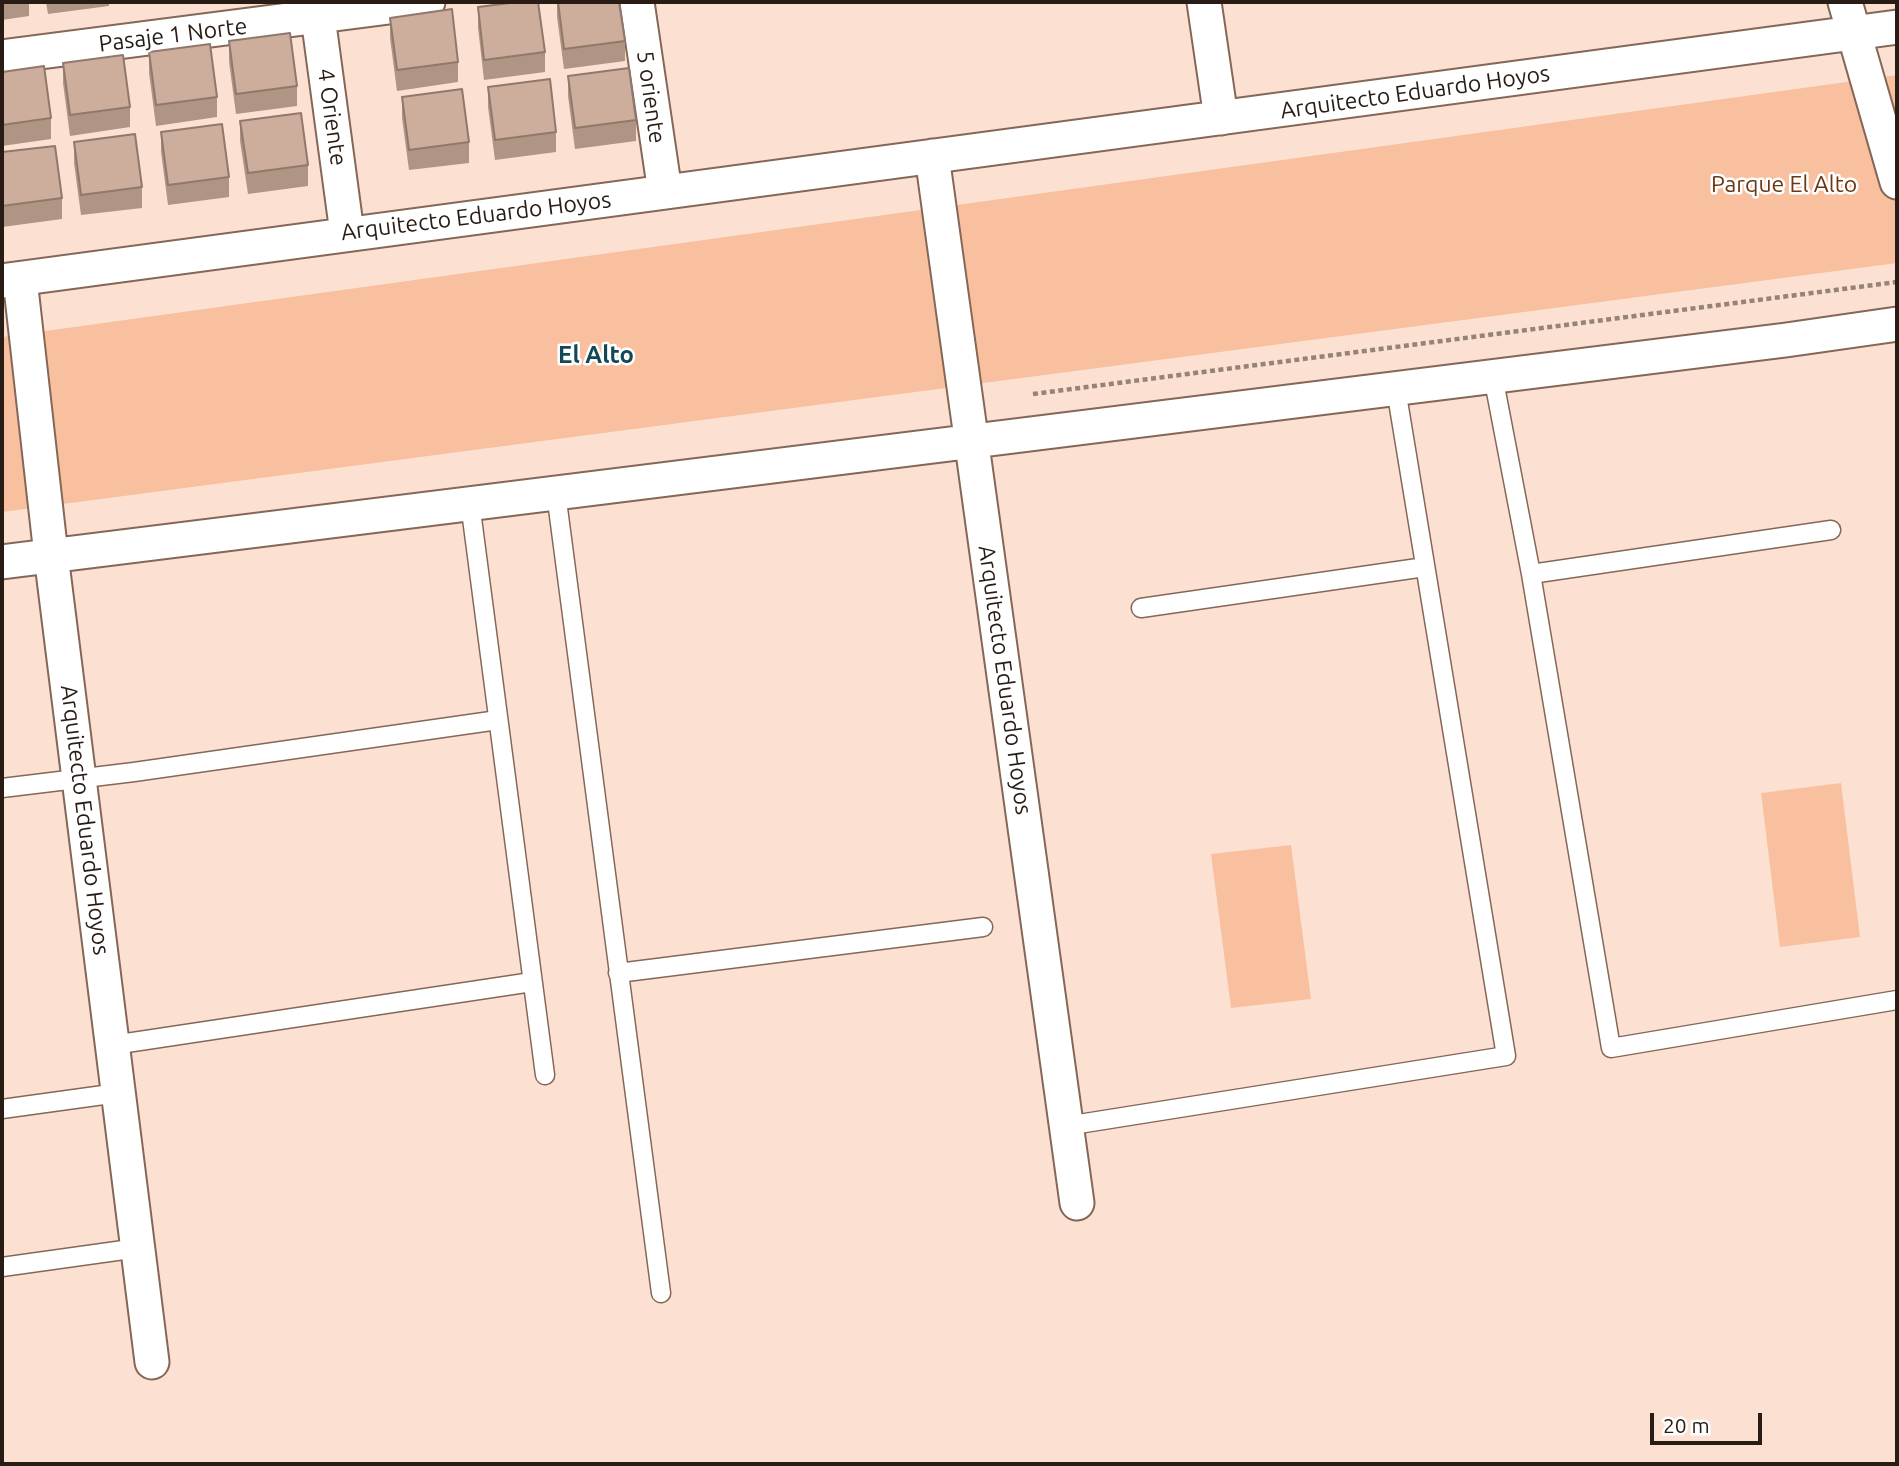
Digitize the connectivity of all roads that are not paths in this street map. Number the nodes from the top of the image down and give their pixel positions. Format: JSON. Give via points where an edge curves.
{"nodes":[{"id":1,"x":428,"y":2,"type":"edge"},
{"id":2,"x":637,"y":2,"type":"edge"},
{"id":3,"x":1204,"y":2,"type":"edge"},
{"id":4,"x":1845,"y":2,"type":"edge"},
{"id":5,"x":317,"y":9,"type":"edge"},
{"id":6,"x":1897,"y":27,"type":"edge"},
{"id":7,"x":1853,"y":34,"type":"junction"},
{"id":8,"x":2,"y":57,"type":"edge"},
{"id":9,"x":1221,"y":118,"type":"junction"},
{"id":10,"x":932,"y":156,"type":"junction"},
{"id":11,"x":1897,"y":182,"type":"edge"},
{"id":12,"x":665,"y":191,"type":"junction"},
{"id":13,"x":347,"y":233,"type":"junction"},
{"id":14,"x":11,"y":280,"type":"edge"},
{"id":15,"x":1897,"y":324,"type":"edge"},
{"id":16,"x":1493,"y":376,"type":"junction"},
{"id":17,"x":1396,"y":388,"type":"junction"},
{"id":18,"x":972,"y":441,"type":"junction"},
{"id":19,"x":556,"y":493,"type":"junction"},
{"id":20,"x":470,"y":503,"type":"junction"},
{"id":21,"x":1831,"y":530,"type":"dead end"},
{"id":22,"x":51,"y":555,"type":"junction"},
{"id":23,"x":2,"y":562,"type":"edge"},
{"id":24,"x":1425,"y":567,"type":"junction"},
{"id":25,"x":1531,"y":574,"type":"junction"},
{"id":26,"x":1141,"y":608,"type":"dead end"},
{"id":27,"x":498,"y":720,"type":"junction"},
{"id":28,"x":79,"y":777,"type":"junction"},
{"id":29,"x":2,"y":788,"type":"edge"},
{"id":30,"x":983,"y":928,"type":"dead end"},
{"id":31,"x":618,"y":973,"type":"junction"},
{"id":32,"x":532,"y":982,"type":"junction"},
{"id":33,"x":1897,"y":1000,"type":"edge"},
{"id":34,"x":113,"y":1045,"type":"junction"},
{"id":35,"x":545,"y":1075,"type":"dead end"},
{"id":36,"x":118,"y":1093,"type":"junction"},
{"id":37,"x":2,"y":1109,"type":"edge"},
{"id":38,"x":1066,"y":1126,"type":"junction"},
{"id":39,"x":1077,"y":1203,"type":"dead end"},
{"id":40,"x":138,"y":1248,"type":"junction"},
{"id":41,"x":2,"y":1267,"type":"edge"},
{"id":42,"x":661,"y":1293,"type":"dead end"},
{"id":43,"x":152,"y":1362,"type":"dead end"}],
"edges":[{"from":1,"to":5,"type":"street","name":"Pasaje 1 Norte"},
{"from":2,"to":12,"type":"street","name":"5 oriente"},
{"from":3,"to":9,"type":"street"},
{"from":4,"to":7,"type":"street"},
{"from":5,"to":8,"type":"street","name":"Pasaje 1 Norte"},
{"from":5,"to":13,"type":"street","name":"4 Oriente"},
{"from":6,"to":7,"type":"street","name":"Arquitecto Eduardo Hoyos"},
{"from":7,"to":9,"type":"street","name":"Arquitecto Eduardo Hoyos"},
{"from":7,"to":11,"type":"street"},
{"from":9,"to":10,"type":"street","name":"Arquitecto Eduardo Hoyos"},
{"from":10,"to":12,"type":"street","name":"Arquitecto Eduardo Hoyos"},
{"from":10,"to":18,"type":"street","name":"Arquitecto Eduardo Hoyos"},
{"from":12,"to":13,"type":"street","name":"Arquitecto Eduardo Hoyos"},
{"from":13,"to":14,"type":"street","name":"Arquitecto Eduardo Hoyos"},
{"from":14,"to":22,"type":"street","name":"Arquitecto Eduardo Hoyos"},
{"from":15,"to":16,"type":"street"},
{"from":16,"to":17,"type":"street"},
{"from":16,"to":25,"type":"lane"},
{"from":17,"to":18,"type":"street"},
{"from":17,"to":24,"type":"lane"},
{"from":18,"to":19,"type":"street"},
{"from":18,"to":38,"type":"street","name":"Arquitecto Eduardo Hoyos"},
{"from":19,"to":20,"type":"street"},
{"from":19,"to":31,"type":"lane"},
{"from":20,"to":22,"type":"street"},
{"from":20,"to":27,"type":"lane"},
{"from":21,"to":25,"type":"lane"},
{"from":22,"to":23,"type":"street"},
{"from":22,"to":28,"type":"street","name":"Arquitecto Eduardo Hoyos"},
{"from":24,"to":26,"type":"lane"},
{"from":24,"to":38,"type":"lane","via":[[1506,1056]]},
{"from":25,"to":33,"type":"lane","via":[[1611,1048]]},
{"from":27,"to":28,"type":"lane"},
{"from":27,"to":32,"type":"lane"},
{"from":28,"to":29,"type":"lane"},
{"from":28,"to":34,"type":"street","name":"Arquitecto Eduardo Hoyos"},
{"from":30,"to":31,"type":"lane"},
{"from":31,"to":42,"type":"lane"},
{"from":32,"to":34,"type":"lane"},
{"from":32,"to":35,"type":"lane"},
{"from":34,"to":36,"type":"street","name":"Arquitecto Eduardo Hoyos"},
{"from":36,"to":37,"type":"lane"},
{"from":36,"to":40,"type":"street","name":"Arquitecto Eduardo Hoyos"},
{"from":38,"to":39,"type":"street","name":"Arquitecto Eduardo Hoyos"},
{"from":40,"to":41,"type":"lane"},
{"from":40,"to":43,"type":"street","name":"Arquitecto Eduardo Hoyos"}]}
